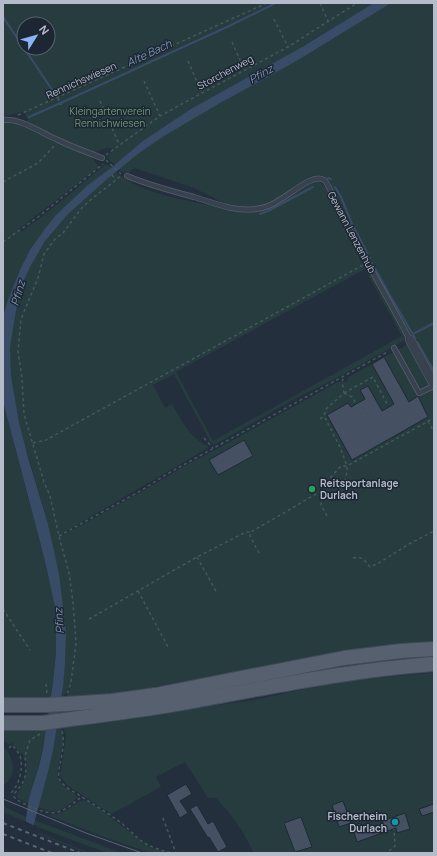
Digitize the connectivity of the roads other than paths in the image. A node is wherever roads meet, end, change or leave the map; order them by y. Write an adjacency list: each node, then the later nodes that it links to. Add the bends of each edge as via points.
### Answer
1 (3, 120): 2 (lane, via 21,122)
2 (102, 158)
3 (125, 176): 4 (lane, Gewann Lenzenhub, via 242,210 267,206 310,181 323,179)
4 (410, 340): 6 (street, Gewann Lenzenhub)
5 (394, 348): 6 (lane, via 420,393)
6 (434, 385)
7 (434, 649): 10 (main road, bridge, via 350,657 155,695 112,701 66,699)
8 (434, 664): 11 (main road, bridge, via 363,671 63,723)
9 (3, 705): 10 (main road)
10 (26, 706): 11 (main road, via 31,711 29,718)
11 (9, 723)

